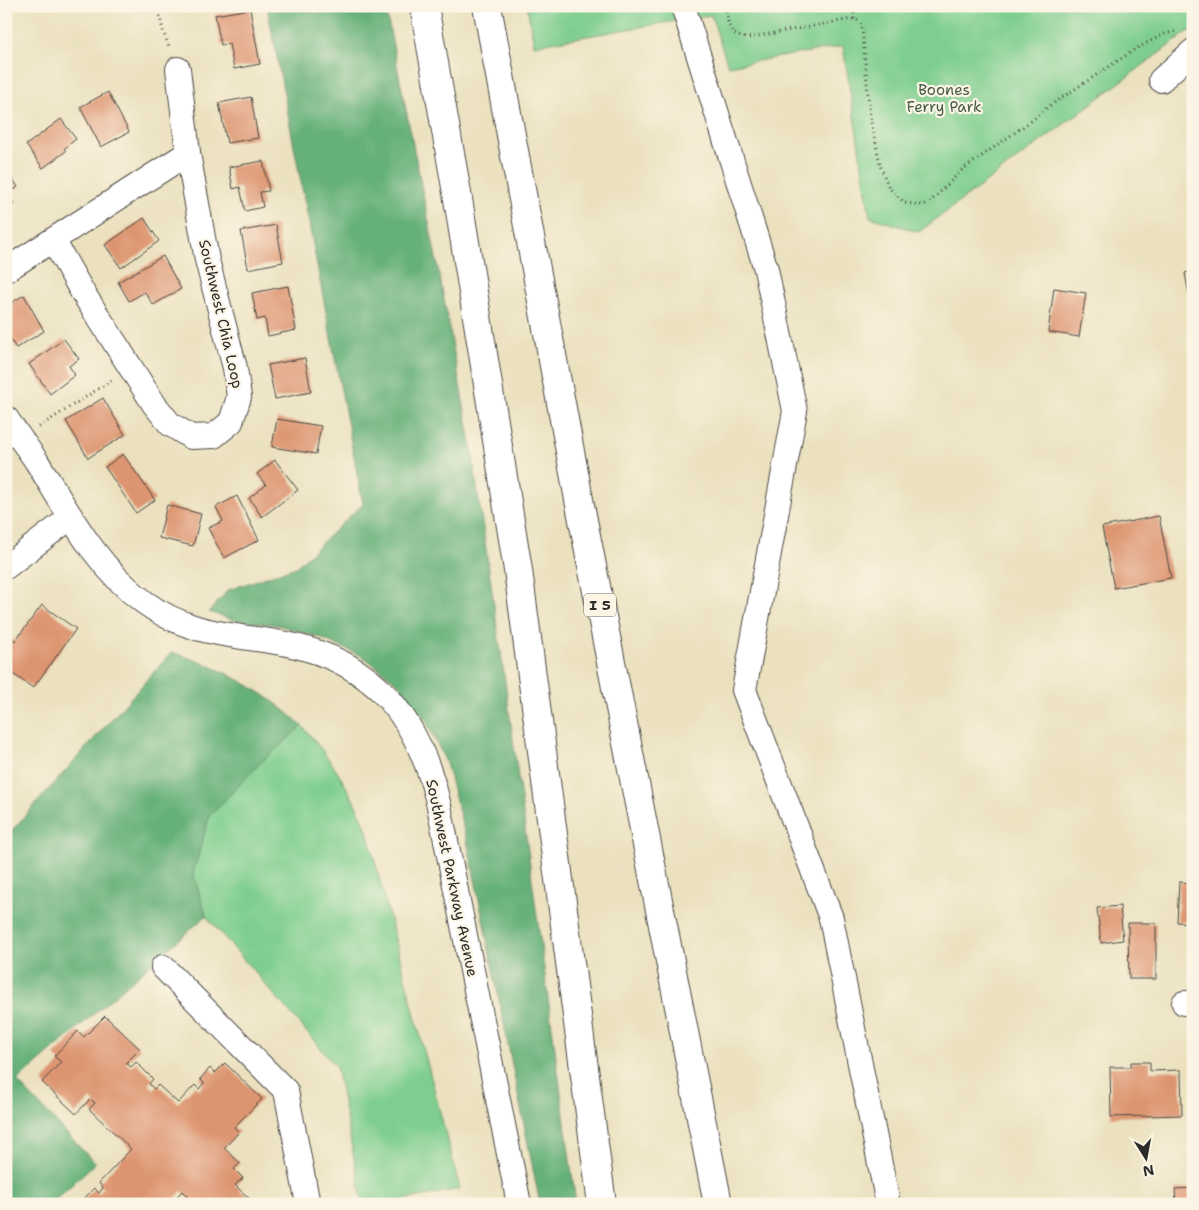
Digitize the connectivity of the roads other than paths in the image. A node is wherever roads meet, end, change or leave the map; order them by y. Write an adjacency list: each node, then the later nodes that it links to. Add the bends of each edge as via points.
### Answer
1 (424, 6): 16 (highway, via 518,570)
2 (487, 6): 17 (highway, I 5, via 577,486)
3 (683, 6): 18 (street, via 766,269 795,411 744,690 830,918)
4 (1187, 42): 6 (street)
5 (178, 68): 7 (street, Southwest Chia Loop)
6 (1162, 80)
7 (188, 153): 8 (street); 8 (street, Southwest Chia Loop, via 239,397 231,422 214,436 192,438 170,424 83,293)
8 (53, 240): 9 (street)
9 (6, 270)
10 (6, 418): 11 (street, Southwest Parkway Avenue)
11 (71, 517): 12 (street); 15 (street, Southwest Parkway Avenue, via 97,555 144,602 192,627 222,635 287,644 335,658 385,694 405,720 433,780)
12 (6, 567)
13 (163, 967): 14 (street, via 286,1091)
14 (308, 1204)
15 (519, 1204)
16 (602, 1204)
17 (718, 1204)
18 (888, 1204)

